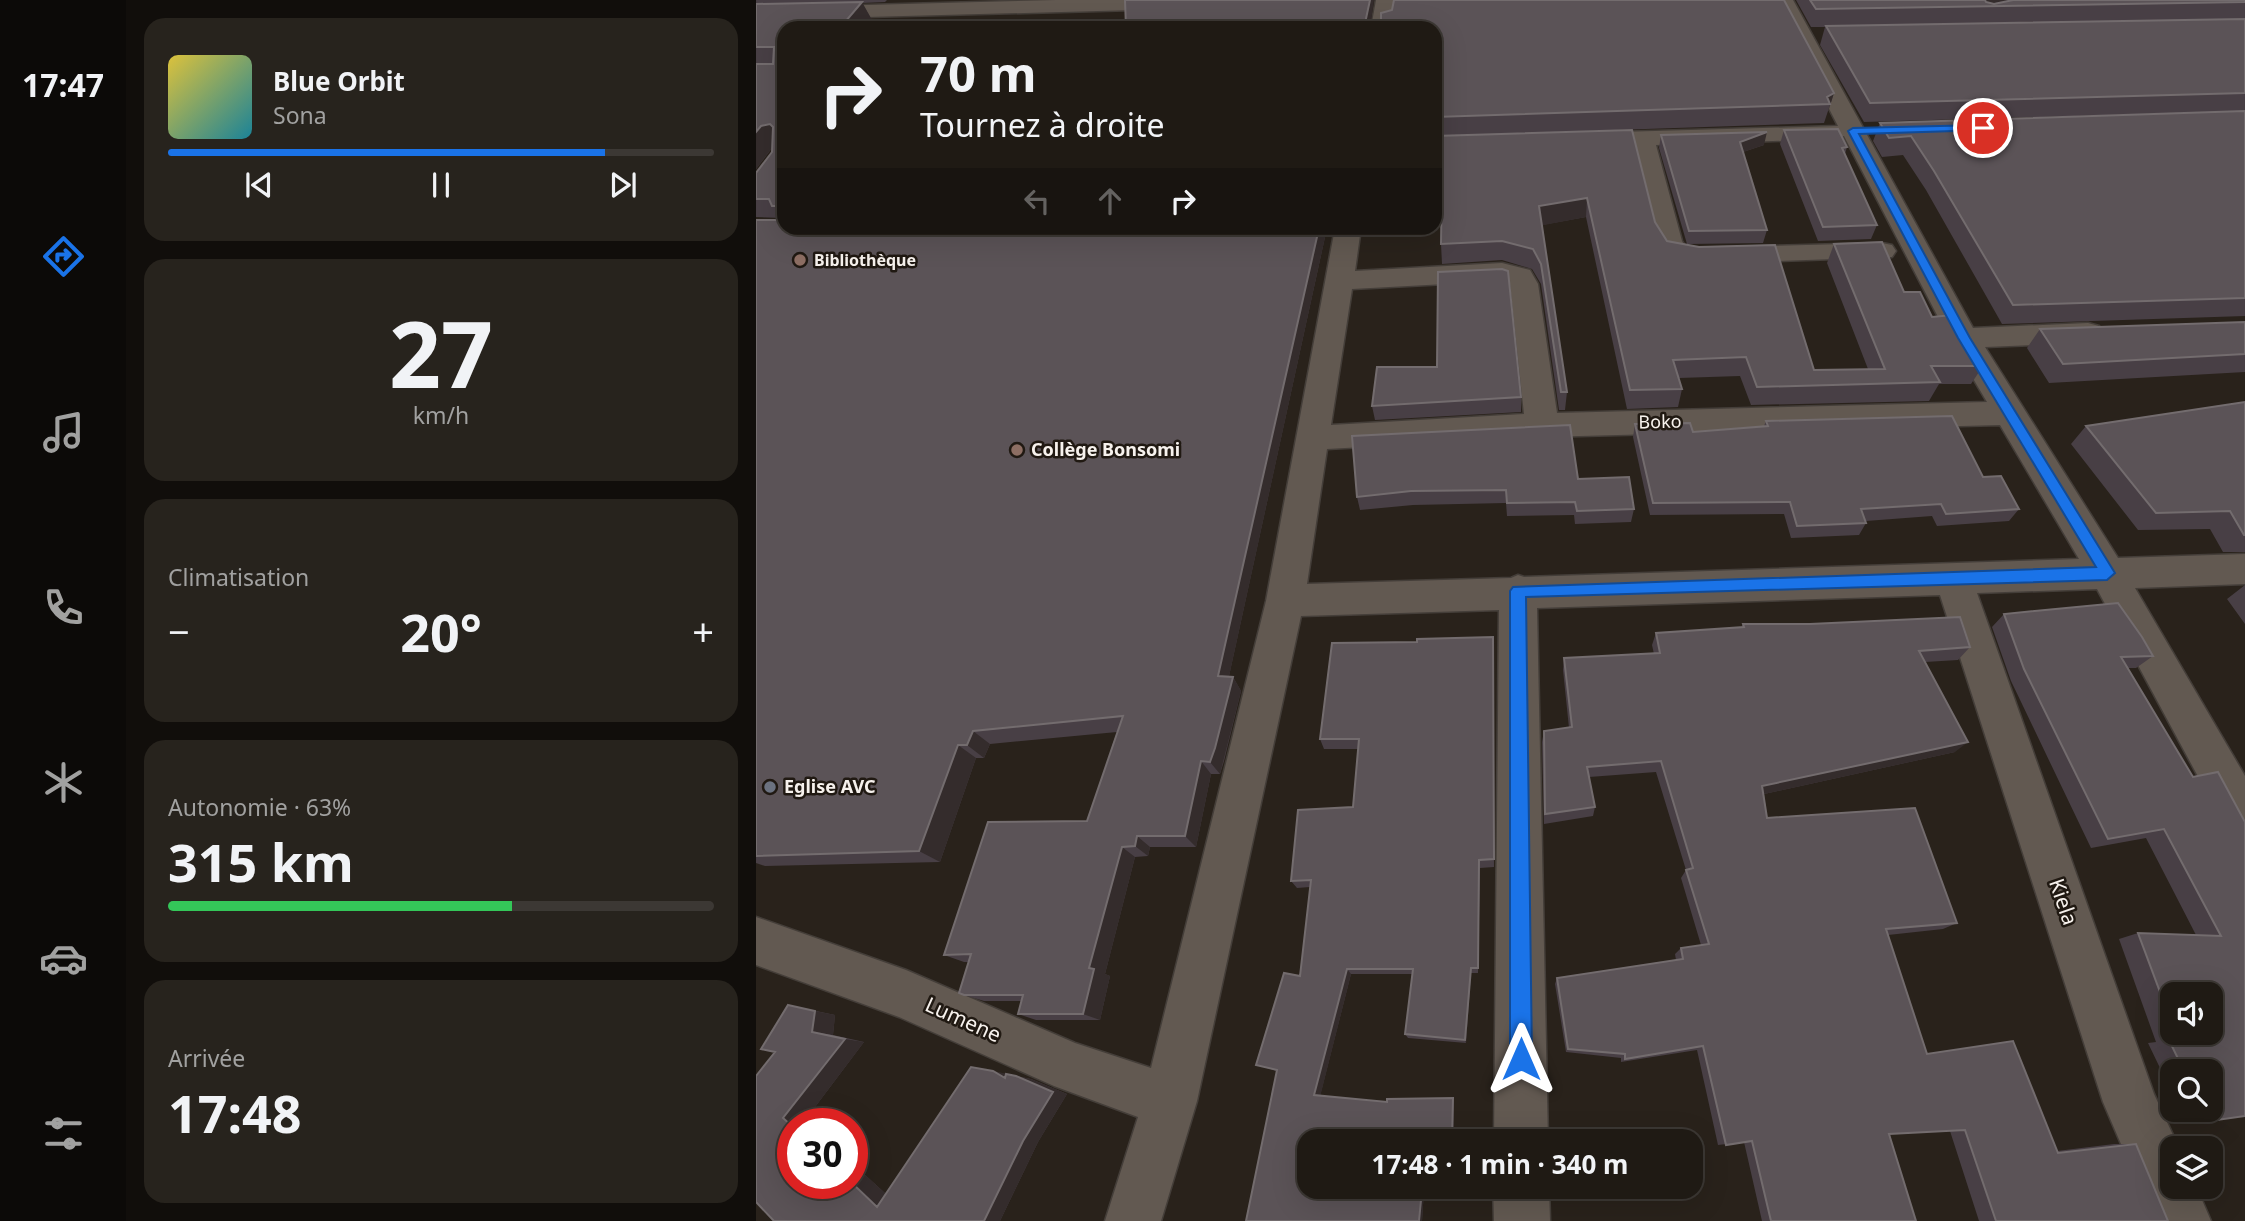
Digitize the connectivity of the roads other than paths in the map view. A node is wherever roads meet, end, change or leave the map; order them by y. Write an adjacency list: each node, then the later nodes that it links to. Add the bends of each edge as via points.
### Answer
1 (1286, 0): 4 (street)
2 (1386, 0): 9 (street)
3 (1783, 0): 10 (street, via 1818,36)
4 (1090, 3): 5 (street); 8 (street)
5 (910, 4): 6 (street); 7 (street)
6 (756, 14)
7 (894, 21)
8 (1079, 21)
9 (1382, 21)
10 (1866, 131): 11 (street); 14 (street)
11 (1642, 139): 12 (street); 14 (street, via 1668,241 1676,253)
12 (1558, 141)
13 (1347, 235): 15 (street)
14 (1915, 249): 17 (street)
15 (1340, 281): 19 (street, via 1502,272 1520,276); 20 (street)
16 (2111, 333): 17 (street)
17 (1964, 338): 18 (street)
18 (2008, 413): 19 (street, Boko); 22 (street)
19 (1542, 425): 20 (street, Boko)
20 (1312, 438): 25 (street)
21 (2245, 569): 22 (street)
22 (2107, 573): 23 (street); 26 (street)
23 (1953, 578): 24 (street); 33 (street, Kiela, via 2130,1102)
24 (1518, 591): 25 (street); 29 (street)
25 (1285, 601): 28 (street)
26 (2245, 819)
27 (756, 941): 28 (street, Lumene, via 905,995 1072,1068)
28 (1170, 1101): 31 (street)
29 (1521, 1129)
30 (1521, 1199): 32 (street)
31 (1133, 1221)
32 (1522, 1221)
33 (2183, 1221)

